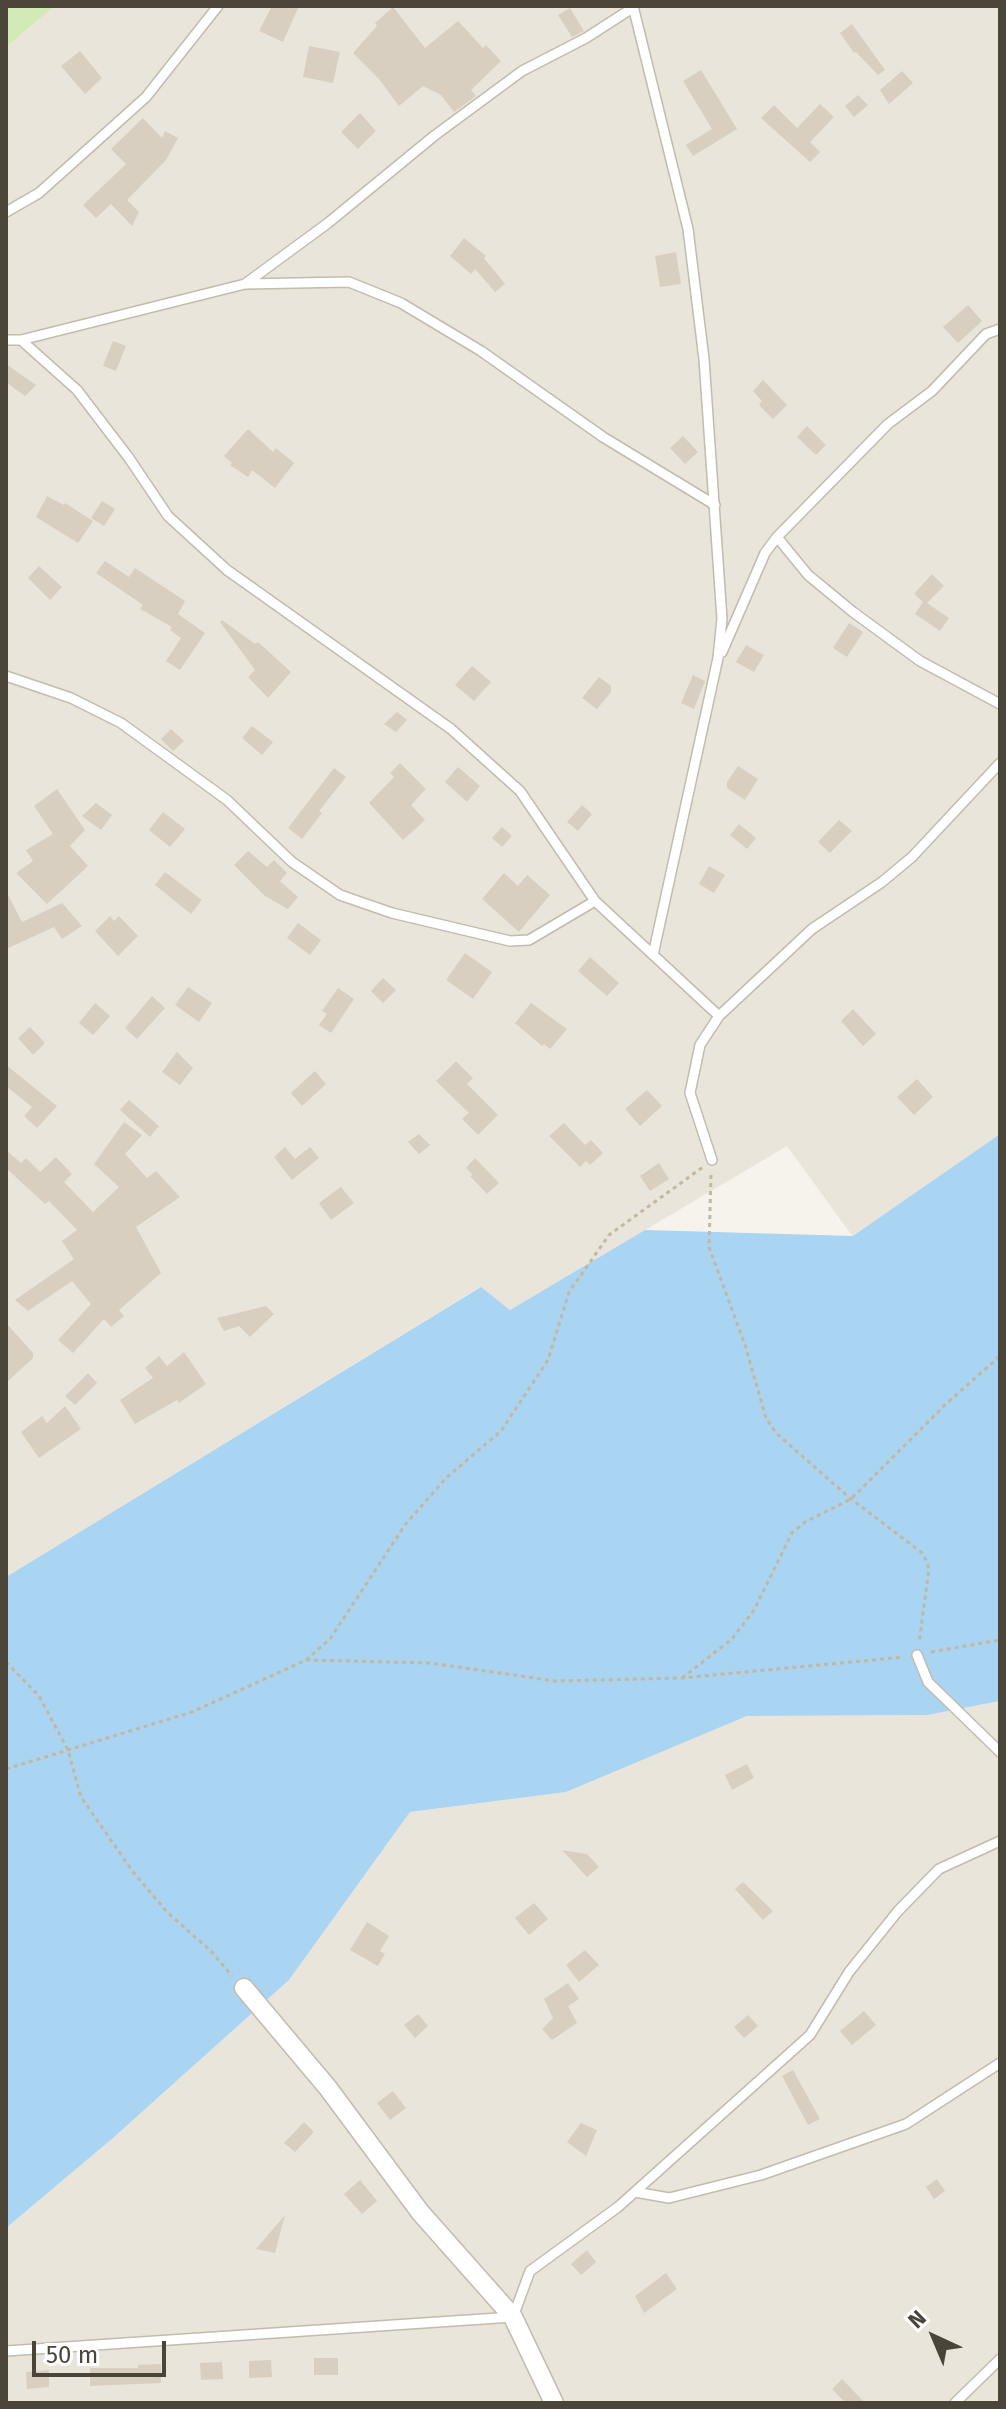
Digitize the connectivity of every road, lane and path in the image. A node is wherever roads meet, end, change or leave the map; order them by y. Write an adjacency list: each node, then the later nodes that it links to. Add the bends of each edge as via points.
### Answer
1 (218, 6): 3 (lane, via 146,97 39,193)
2 (633, 6): 4 (lane, via 522,71); 8 (lane, via 688,229)
3 (6, 212)
4 (245, 284): 7 (lane); 8 (lane, via 349,282 401,303)
5 (1000, 329): 9 (lane, via 986,334 932,391 888,424)
6 (6, 340): 7 (lane)
7 (21, 340): 14 (lane, via 77,390 168,516 217,561 451,729 520,791)
8 (715, 505): 10 (lane, via 722,619)
9 (777, 537): 10 (lane); 12 (lane, via 808,575 853,612 920,661)
10 (718, 658): 15 (lane)
11 (6, 676): 14 (lane, via 71,698 121,723 227,800 292,862 340,895 510,941 529,940)
12 (1000, 704)
13 (1000, 763): 16 (lane, via 912,857 812,929)
14 (595, 901): 15 (lane)
15 (653, 955): 16 (lane)
16 (719, 1016): 17 (lane, via 700,1045 690,1093)
17 (712, 1160): 19 (path, via 709,1247 766,1418); 22 (path, via 609,1235 569,1292 548,1360 501,1431 446,1478 405,1525 330,1639)
18 (1000, 1356): 19 (path)
19 (851, 1499): 21 (path, via 926,1560); 24 (path, via 792,1533 754,1610 732,1639)
20 (1000, 1640): 21 (path)
21 (917, 1655): 24 (path); 26 (lane, via 928,1682)
22 (306, 1660): 24 (path, via 430,1663 555,1681); 25 (path, via 192,1712)
23 (6, 1662): 25 (path, via 39,1696)
24 (682, 1678)
25 (68, 1750): 27 (path); 29 (path, via 81,1797 133,1872)
26 (1000, 1752)
27 (6, 1769)
28 (1000, 1841): 31 (lane, via 939,1869 849,1972 810,2035)
29 (244, 1988): 32 (street, via 328,2088 420,2212)
30 (1000, 2063): 31 (lane, via 906,2124 761,2175 669,2198)
31 (635, 2192): 32 (lane, via 530,2271)
32 (513, 2317): 33 (lane); 35 (street)
33 (6, 2351)
34 (1000, 2359): 36 (lane)
35 (554, 2403)
36 (955, 2403)

